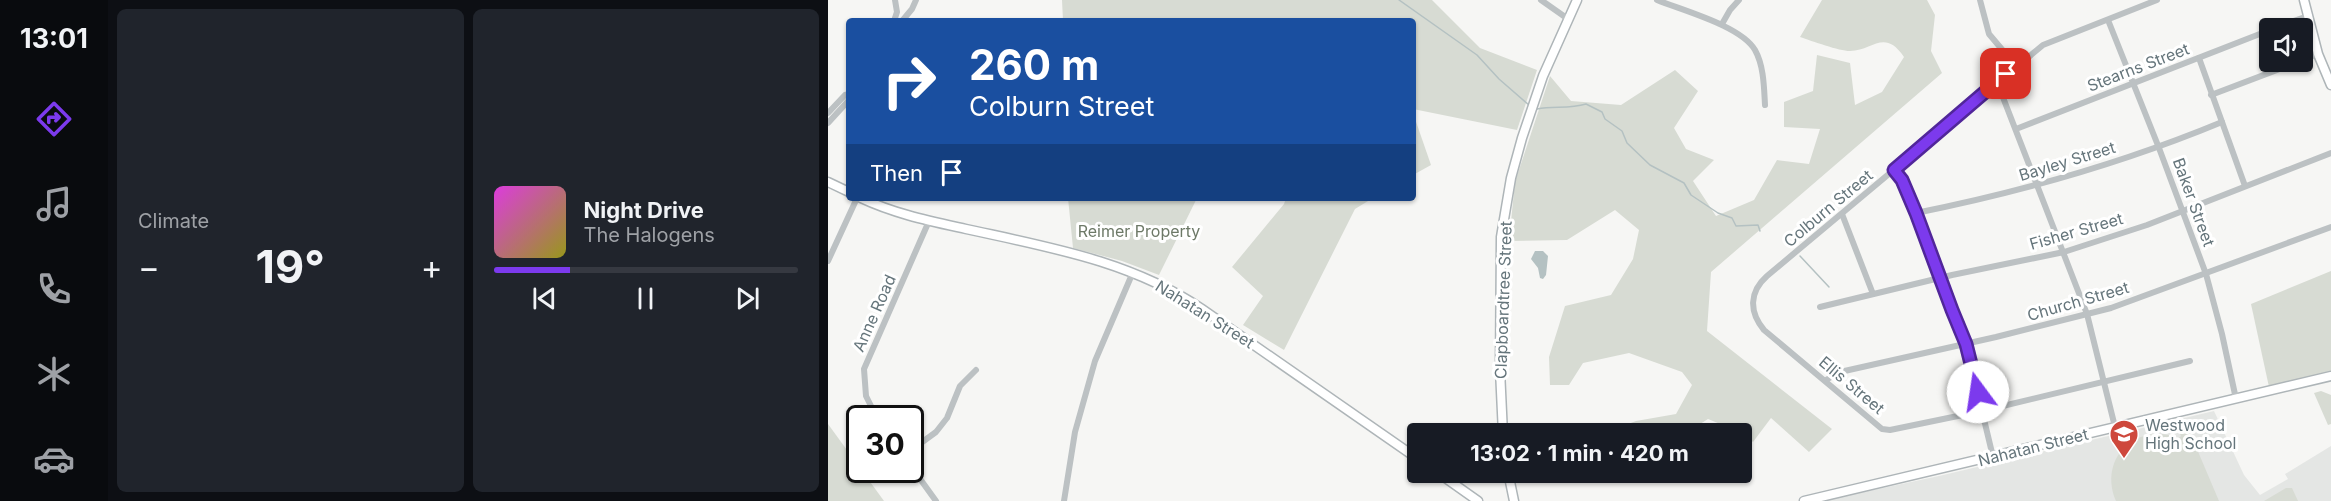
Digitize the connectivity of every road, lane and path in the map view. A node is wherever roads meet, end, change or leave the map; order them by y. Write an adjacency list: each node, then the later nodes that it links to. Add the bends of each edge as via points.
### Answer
1 (896, 0): 11 (street)
2 (916, 0): 12 (street)
3 (1541, 0): 14 (street)
4 (1577, 0): 14 (main road, Clapboardtree Street)
5 (1657, 0): 16 (street)
6 (1739, 0): 16 (street)
7 (1980, 0): 21 (street, via 1989,34)
8 (2157, 0): 15 (street, Colburn Street)
9 (2304, 0): 10 (main road)
10 (2308, 16): 13 (street); 18 (main road)
11 (894, 18)
12 (905, 18)
13 (2302, 18)
14 (1568, 19): 66 (main road, Clapboardtree Street, via 1522,138 1501,237)
15 (2108, 20): 21 (street, Colburn Street, via 2043,45); 24 (street, Baker Street)
16 (1722, 24): 29 (street, via 1744,37 1755,50)
17 (2259, 34): 20 (street, Stearns Street)
18 (2318, 54): 19 (street); 25 (main road)
19 (2313, 56)
20 (2199, 58): 24 (street, Stearns Street); 27 (street)
21 (2016, 66): 23 (street, Colburn Street)
22 (2271, 72): 27 (street)
23 (1997, 82): 33 (street); 36 (street, Colburn Street)
24 (2133, 83): 33 (street, Stearns Street); 34 (street, Baker Street)
25 (2331, 85)
26 (846, 95): 30 (street)
27 (2211, 95): 31 (street)
28 (846, 103): 32 (street)
29 (1765, 105)
30 (828, 113)
31 (2222, 122): 34 (street, Bayley Street); 39 (street)
32 (828, 123)
33 (2016, 129): 38 (street)
34 (2159, 148): 38 (street, Bayley Street); 43 (street, Baker Street)
35 (2331, 153): 39 (street, Fisher Street)
36 (1894, 170): 44 (street); 45 (street, Colburn Street)
37 (828, 182): 40 (main road)
38 (2038, 185): 44 (street, Bayley Street); 48 (street)
39 (2245, 186): 43 (street, Fisher Street)
40 (846, 191)
41 (858, 201): 49 (street)
42 (867, 201): 46 (main road, Nahatan Street)
43 (2182, 210): 48 (street, Fisher Street); 51 (street, Baker Street)
44 (1916, 213): 52 (street)
45 (1842, 214): 53 (street); 56 (street, Colburn Street, via 1759,283 1752,300)
46 (929, 221): 50 (main road, Nahatan Street, via 1035,244); 64 (street, Anne Road, via 864,369)
47 (2331, 226): 51 (street, Church Street)
48 (2064, 252): 52 (street, Fisher Street); 55 (street)
49 (828, 261)
50 (1133, 272): 69 (main road, Nahatan Street, via 1192,302); 76 (street, via 1095,361 1076,432)
51 (2206, 274): 55 (street, Church Street); 63 (street, Baker Street)
52 (1940, 278): 53 (street, Fisher Street); 57 (street)
53 (1873, 294): 54 (street, Fisher Street)
54 (1820, 307)
55 (2087, 314): 57 (street, Church Street); 62 (street)
56 (1757, 321): 61 (street, Ellis Street)
57 (1966, 344): 61 (street, Church Street, via 1840,372); 65 (street)
58 (2190, 361): 62 (street, Ellis Street)
59 (976, 370): 68 (street, via 960,386 947,418)
60 (2331, 376): 63 (main road, Nahatan Street)
61 (1826, 380): 65 (street, Ellis Street, via 1882,429)
62 (2104, 381): 65 (street, Ellis Street); 67 (street)
63 (2236, 399): 67 (main road, Nahatan Street)
64 (870, 405)
65 (1982, 411): 70 (street)
66 (1502, 423)
67 (2115, 427): 70 (main road, Nahatan Street)
68 (924, 441)
69 (1407, 451)
70 (1993, 457): 78 (main road, Nahatan Street)
71 (923, 483): 75 (street)
72 (1453, 483): 77 (main road)
73 (1510, 483): 74 (main road)
74 (1512, 499)
75 (936, 501)
76 (1064, 501)
77 (1478, 501)
78 (1804, 501)

